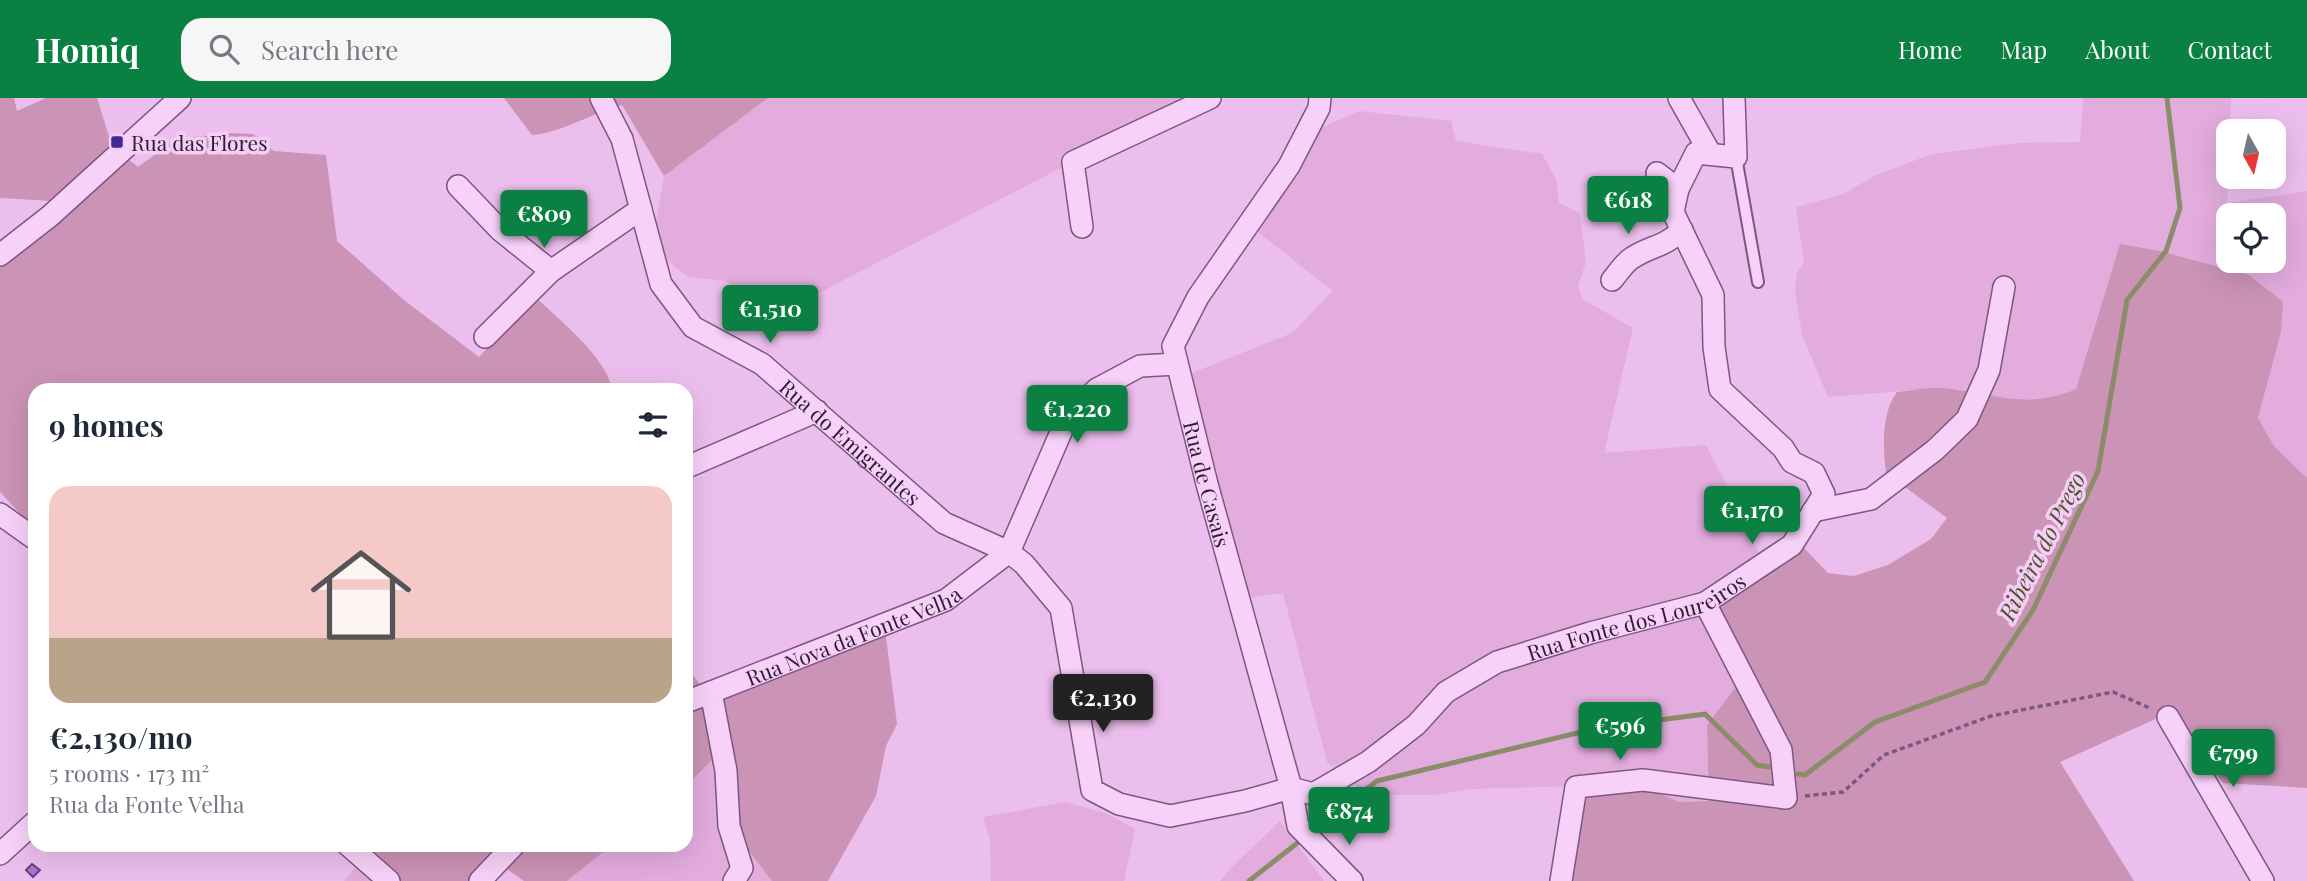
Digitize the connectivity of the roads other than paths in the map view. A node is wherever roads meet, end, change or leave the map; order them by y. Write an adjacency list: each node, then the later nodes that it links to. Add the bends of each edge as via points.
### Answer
1 (180, 98): 15 (street)
2 (601, 98): 12 (street, Rua do Emigrantes, via 622,139)
3 (1210, 98): 13 (street, via 1073,162)
4 (1320, 98): 21 (street, Rua de Casais, via 1289,166 1198,297 1173,346)
5 (1679, 98): 7 (street)
6 (1734, 98): 8 (street)
7 (1710, 153): 8 (street); 11 (street, Rua Fonte dos Loureiros, via 1696,153)
8 (1736, 157): 18 (lane)
9 (1657, 173): 11 (street)
10 (458, 186): 16 (street, via 500,230)
11 (1678, 189): 14 (street, Rua Fonte dos Loureiros, via 1673,212)
12 (641, 209): 16 (street); 22 (street, Rua do Emigrantes, via 662,284 693,327 762,364)
13 (1082, 227)
14 (1682, 229): 17 (street, via 1667,244 1629,260); 24 (street, Rua Fonte dos Loureiros, via 1713,295 1720,389 1783,448 1791,462 1814,473 1824,494)
15 (0, 256)
16 (551, 271): 20 (street)
17 (1612, 280)
18 (1758, 282)
19 (2004, 287): 24 (street, via 1989,370 1967,419 1871,499)
20 (485, 337)
21 (1177, 364): 27 (street, via 1140,366 1097,389 1068,416); 32 (street, Rua de Casais)
22 (817, 411): 23 (street); 27 (street, Rua do Emigrantes, via 944,523)
23 (693, 464)
24 (1813, 512): 28 (street, Rua Fonte dos Loureiros, via 1792,545)
25 (0, 514): 26 (street)
26 (28, 534)
27 (1010, 552): 29 (street, Rua Nova da Fonte Velha, via 946,600); 32 (street, Rua Fonte dos Loureiros, via 1061,608 1091,790 1119,804 1170,816)
28 (1705, 603): 32 (street, Rua Fonte dos Loureiros, via 1497,662 1446,692 1416,725 1368,762 1313,794); 41 (street, via 1781,750 1786,798 1643,780 1577,787)
29 (711, 692): 30 (street, Rua Nova da Fonte Velha); 39 (street, via 726,771 729,826 742,868)
30 (693, 699)
31 (2168, 717): 42 (street)
32 (1291, 789): 40 (street, Rua de Casais, via 1298,826)
33 (28, 828): 36 (street)
34 (356, 852): 37 (street)
35 (507, 852): 38 (street)
36 (0, 854)
37 (389, 881)
38 (480, 881)
39 (734, 881)
40 (1352, 881)
41 (1562, 881)
42 (2263, 881)

